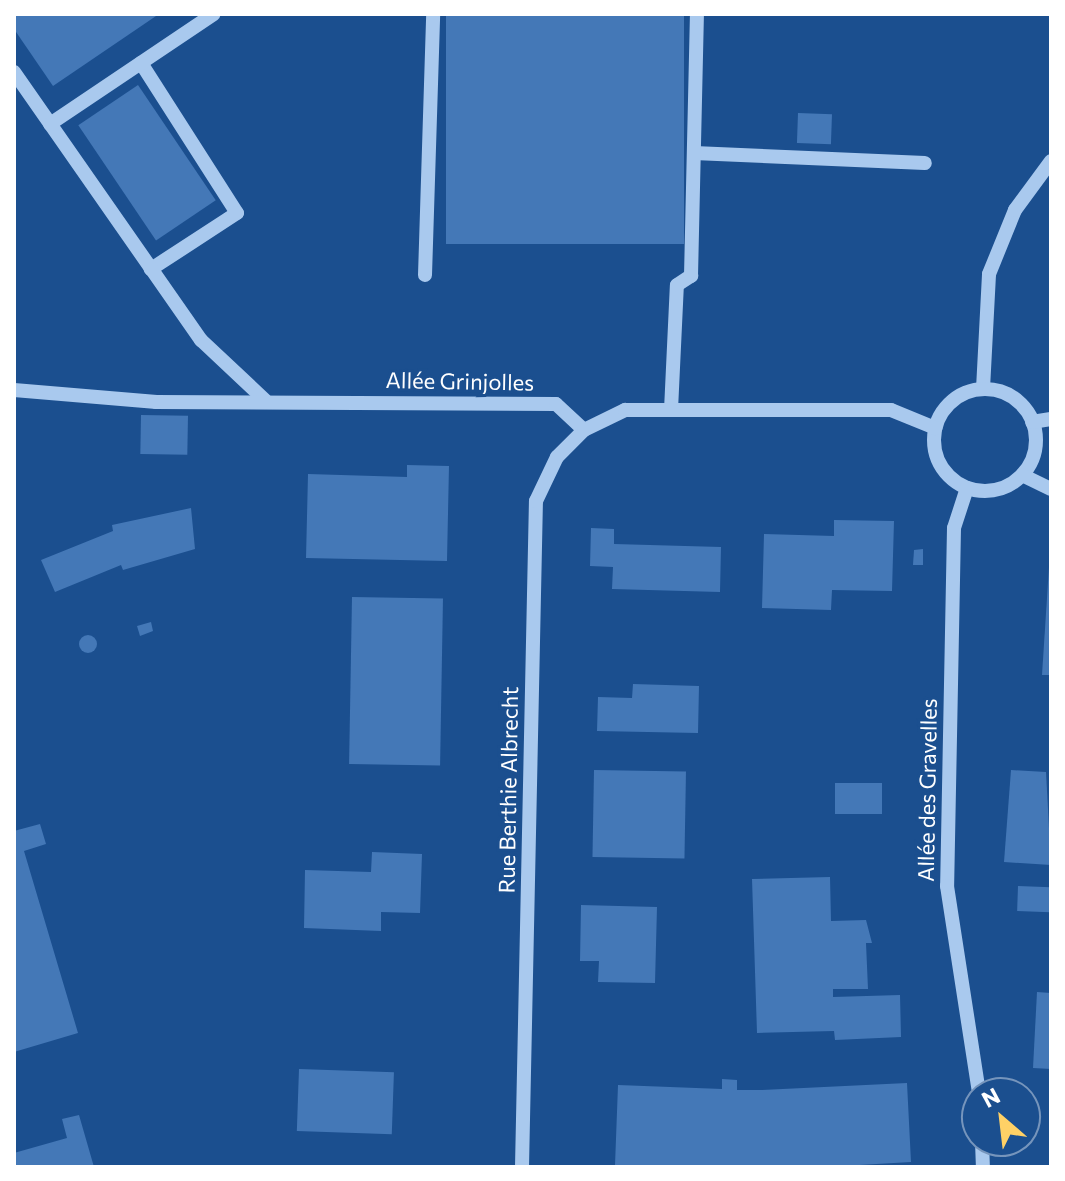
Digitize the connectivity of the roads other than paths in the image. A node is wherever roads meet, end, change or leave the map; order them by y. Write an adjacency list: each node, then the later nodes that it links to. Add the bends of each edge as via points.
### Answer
1 (214, 14): 4 (street)
2 (433, 14): 11 (street)
3 (697, 14): 7 (street)
4 (141, 63): 6 (street); 10 (street, via 237,213)
5 (14, 72): 6 (street)
6 (50, 124): 10 (street)
7 (694, 153): 9 (street); 15 (street, via 691,276 677,285)
8 (1051, 161): 12 (street, via 1015,210 989,274)
9 (925, 163)
10 (151, 269): 14 (street, via 201,340)
11 (425, 275)
12 (983, 389): 17 (street, via 1013,397); 18 (street, via 952,401)
13 (14, 390): 14 (street, Allée Grinjolles, via 156,402)
14 (265, 400): 19 (street, Allée Grinjolles, via 556,404)
15 (671, 410): 18 (street, via 891,410); 19 (street, via 625,410)
16 (1051, 419): 17 (street)
17 (1032, 422): 20 (street, via 1035,450)
18 (935, 428): 21 (street, via 934,443 944,471)
19 (584, 430): 24 (street, Rue Berthie Albrecht, via 557,457 536,501)
20 (1022, 475): 21 (street, via 996,489); 22 (street)
21 (967, 488): 23 (street, Allée des Gravelles, via 954,528 947,886)
22 (1051, 489)
23 (977, 1077)
24 (522, 1167)

